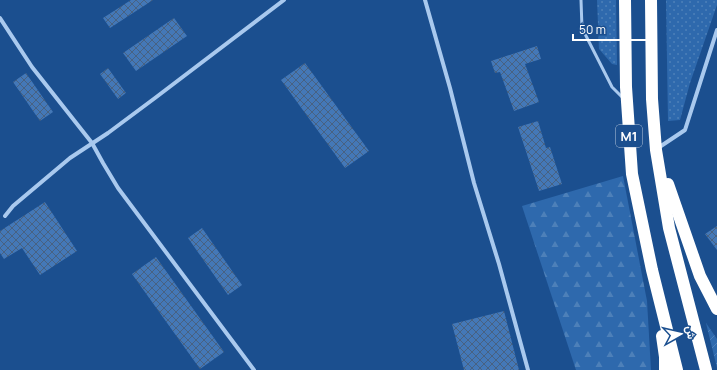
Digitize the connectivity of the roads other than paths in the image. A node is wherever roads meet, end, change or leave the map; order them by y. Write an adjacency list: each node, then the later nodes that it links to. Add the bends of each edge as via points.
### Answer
1 (284, 0): 9 (street)
2 (425, 0): 15 (street)
3 (581, 0): 8 (lane, via 582,28 612,87)
4 (625, 0): 8 (highway, M1)
5 (650, 0): 10 (highway, M1)
6 (0, 18): 9 (street, via 32,67)
7 (717, 30): 10 (street, via 685,130)
8 (627, 101): 12 (highway, M1, via 632,174)
9 (92, 143): 11 (street, via 51,173); 14 (street, via 118,188)
10 (656, 150): 13 (highway, via 700,276); 18 (highway, M1, via 669,228)
11 (5, 216)
12 (652, 270): 16 (highway); 17 (highway, M1)
13 (717, 309)
14 (254, 370)
15 (528, 370)
16 (665, 370)
17 (677, 370)
18 (706, 370)

